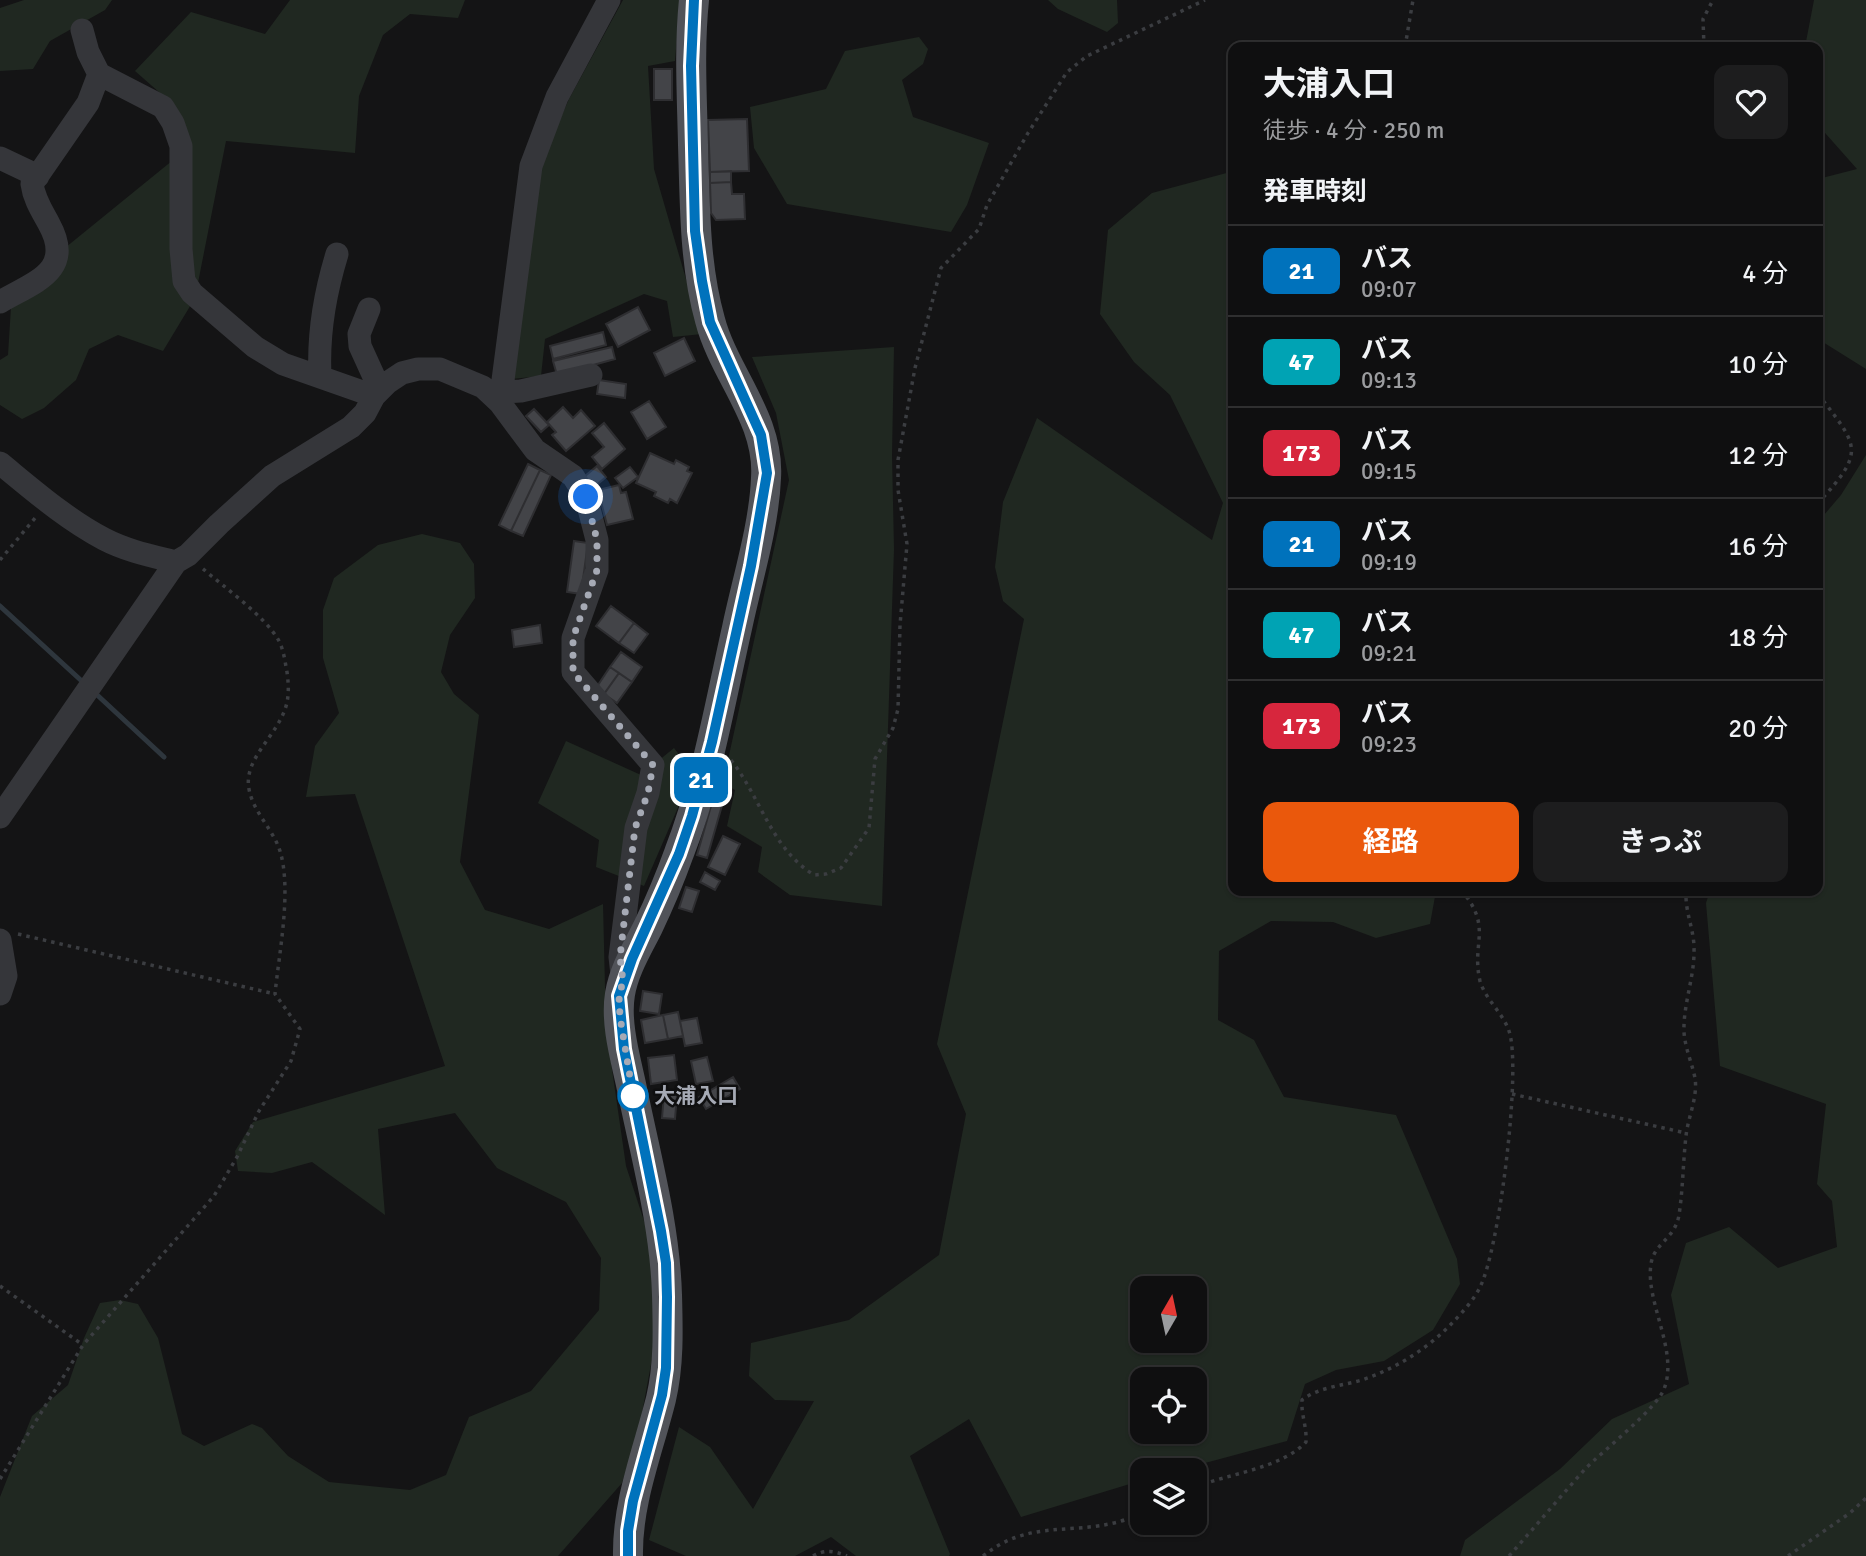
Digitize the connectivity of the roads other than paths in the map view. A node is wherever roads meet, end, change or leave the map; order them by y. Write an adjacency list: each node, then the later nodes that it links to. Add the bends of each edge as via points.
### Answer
1 (609, 0): 13 (street, via 557,97 531,166)
2 (694, 0): 18 (main road, via 695,231 702,281 710,322 761,435 767,473 751,566 692,816)
3 (82, 30): 4 (street)
4 (99, 74): 6 (street, via 88,103); 10 (street, via 163,107 173,123 181,146 184,281 192,293 283,364)
5 (0, 158): 6 (street)
6 (38, 176): 8 (street, via 32,184 33,194 57,237 57,258 51,271)
7 (337, 254): 10 (street, via 327,290)
8 (0, 302)
9 (369, 309): 12 (street, via 359,334 360,346)
10 (320, 375): 12 (street)
11 (591, 375): 13 (street)
12 (377, 393): 13 (street, via 402,373 440,369); 15 (street, via 351,427 272,476)
13 (501, 397): 18 (street, via 535,450 573,476 586,497 597,540 597,570 573,638 573,672 653,765 635,828 620,957)
14 (0, 463): 15 (street, via 104,538 130,550)
15 (182, 559): 16 (street)
16 (0, 817)
17 (7, 937): 19 (street, via 6,976)
18 (623, 981): 20 (main road, via 619,996 624,1049 661,1231 667,1309 662,1395 633,1501)
19 (0, 994)
20 (628, 1556)

